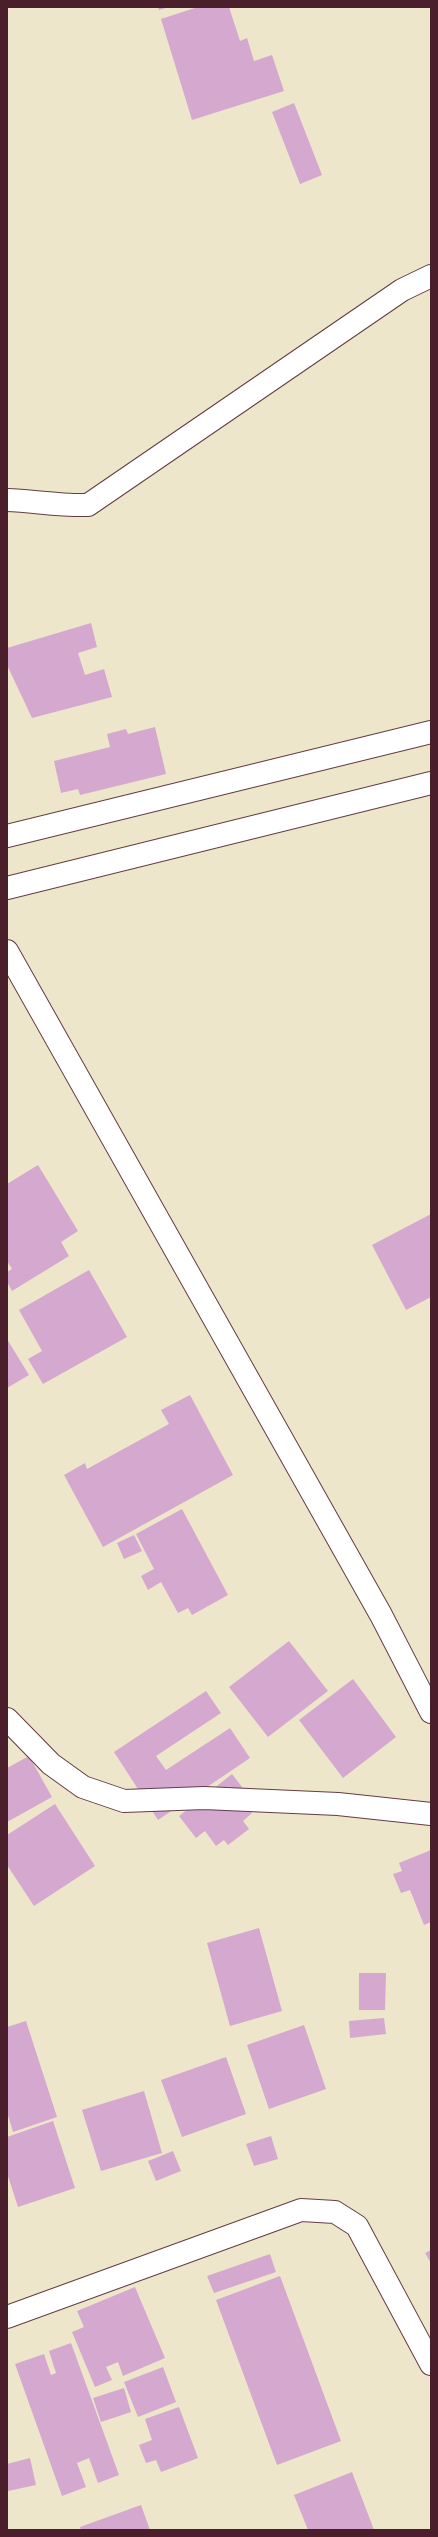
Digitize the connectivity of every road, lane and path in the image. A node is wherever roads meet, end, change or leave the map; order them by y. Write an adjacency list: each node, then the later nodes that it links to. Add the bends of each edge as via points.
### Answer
1 (431, 276): 2 (street, via 396,295 88,505 67,506 39,501)
2 (7, 500)
3 (431, 732): 5 (street)
4 (431, 782): 6 (street)
5 (7, 836)
6 (7, 888)
7 (7, 951): 8 (street, via 381,1615)
8 (431, 1712)
9 (7, 1718): 10 (street, via 51,1764 83,1787 124,1801 204,1798 338,1804)
10 (431, 1814)
11 (7, 2317): 12 (street, via 301,2210 335,2212 357,2226)
12 (431, 2364)

